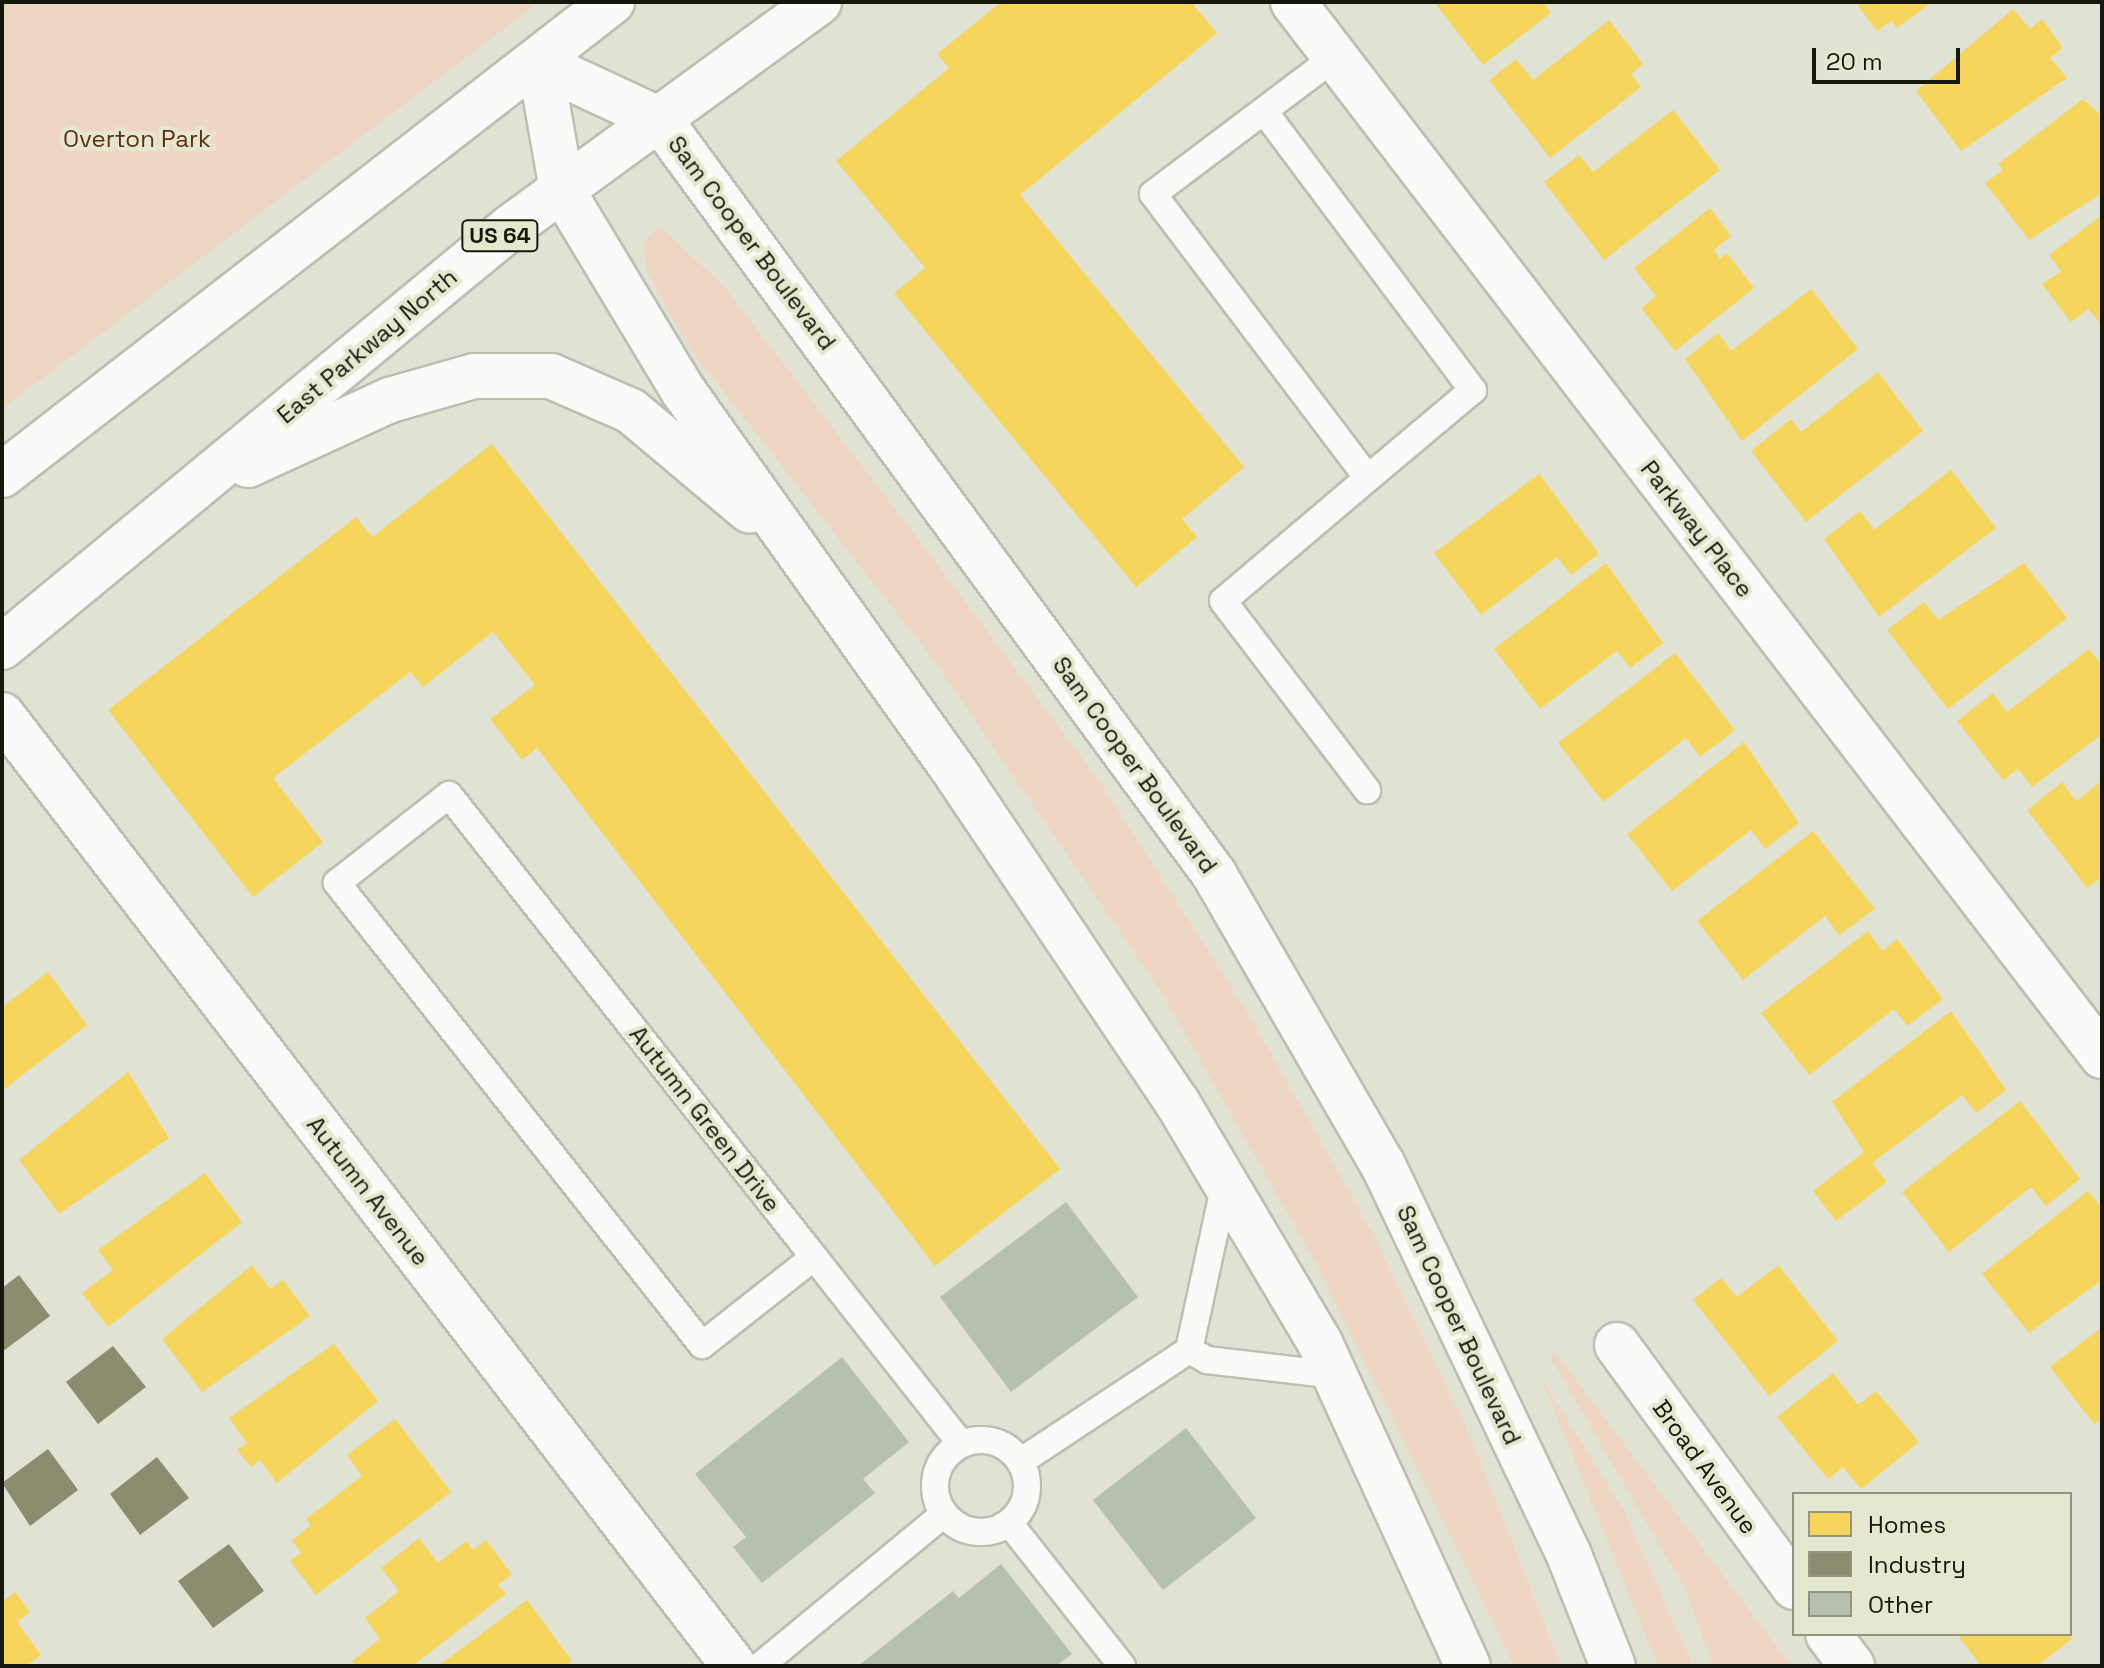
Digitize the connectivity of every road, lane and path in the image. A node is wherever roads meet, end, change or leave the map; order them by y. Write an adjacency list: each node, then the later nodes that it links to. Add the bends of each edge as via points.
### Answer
1 (612, 2): 5 (main road)
2 (819, 2): 7 (main road, East Parkway North / US 64)
3 (1293, 2): 4 (main road, Parkway Place)
4 (1335, 57): 6 (lane); 16 (main road, Parkway Place)
5 (540, 64): 7 (main road, Sam Cooper Boulevard); 8 (main road); 9 (main road)
6 (1264, 111): 10 (lane, via 1473,390); 10 (lane, via 1153,194)
7 (660, 120): 8 (main road, East Parkway North / US 64); 32 (main road, Sam Cooper Boulevard, via 1214,874 1383,1165 1569,1555)
8 (562, 190): 11 (main road, East Parkway North / US 64); 12 (main road, via 684,392)
9 (2, 475)
10 (1368, 478): 15 (lane, via 1223,601)
11 (195, 489): 12 (main road, via 390,400 474,376 551,376 631,411); 13 (main road, East Parkway North / US 64)
12 (799, 552): 17 (main road, via 994,830)
13 (2, 647)
14 (2, 715): 28 (main road, Autumn Avenue)
15 (1367, 790)
16 (2102, 1056)
17 (1225, 1184): 20 (lane); 21 (main road)
18 (814, 1257): 18 (lane, Autumn Green Drive, via 702,1345 337,883 449,795); 22 (lane, Autumn Green Drive)
19 (1617, 1345): 26 (main road, Broad Avenue)
20 (1189, 1350): 21 (lane, via 1207,1360); 23 (lane)
21 (1334, 1375): 31 (main road)
22 (961, 1444): 23 (lane, via 990,1441); 24 (lane, via 935,1478)
23 (1020, 1462): 25 (lane, via 1027,1497)
24 (944, 1514): 25 (lane, via 979,1533); 29 (lane)
25 (1010, 1524): 30 (lane)
26 (1792, 1584)
27 (1830, 1636): 33 (main road)
28 (734, 1666)
29 (760, 1666)
30 (1122, 1666)
31 (1468, 1666)
32 (1613, 1666)
33 (1852, 1666)

